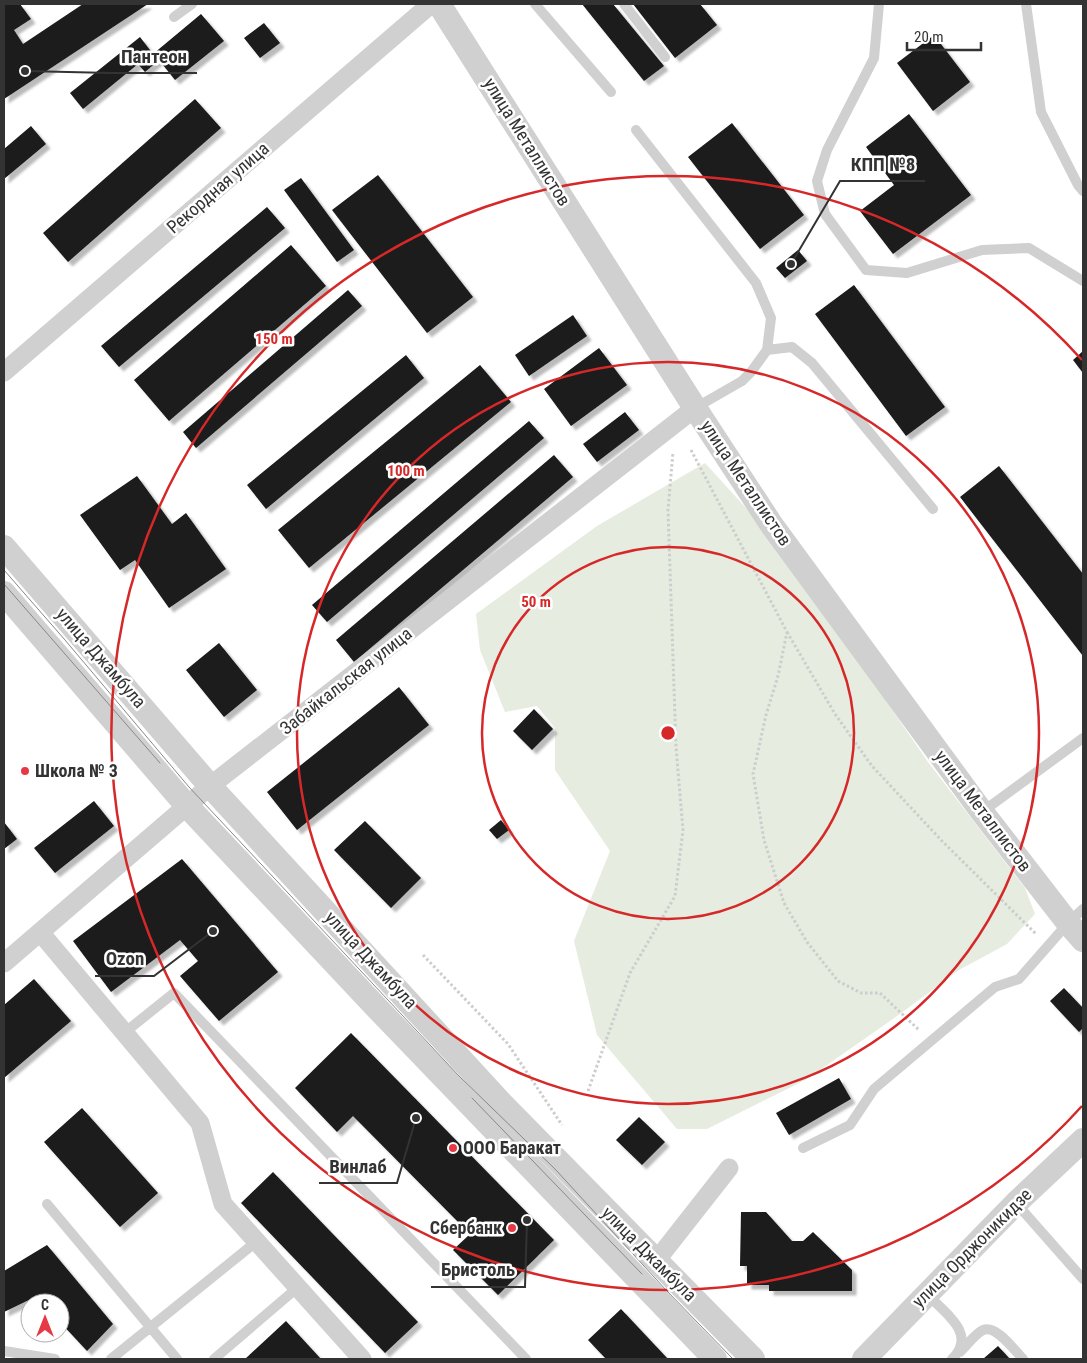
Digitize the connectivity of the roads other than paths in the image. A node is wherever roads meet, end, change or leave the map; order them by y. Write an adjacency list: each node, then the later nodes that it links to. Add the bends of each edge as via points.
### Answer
1 (192, 4): 8 (lane)
2 (431, 4): 15 (street, Рекордная улица)
3 (439, 4): 16 (street, улица Металлистов)
4 (535, 4): 10 (lane)
5 (624, 4): 9 (lane)
6 (879, 4): 13 (lane, via 874,58 827,150 817,181 824,214 866,270 907,273 982,250 1029,248)
7 (1026, 4): 12 (lane, via 1041,112)
8 (174, 17)
9 (665, 57)
10 (611, 92)
11 (636, 130): 14 (lane, via 756,283 771,318)
12 (1083, 191)
13 (1083, 281)
14 (767, 350): 16 (lane, via 742,381); 17 (lane, via 792,347 812,363)
15 (4, 372)
16 (688, 414): 21 (street, Забайкальская улица); 23 (street, улица Металлистов)
17 (933, 508)
18 (4, 547): 21 (street, улица Джамбула)
19 (4, 593): 22 (street, улица Джамбула)
20 (1083, 738): 23 (lane)
21 (210, 786): 22 (street, Забайкальская улица); 34 (street, улица Джамбула, via 503,1105)
22 (188, 806): 25 (street, Забайкальская улица); 47 (street, улица Джамбула, via 376,1007)
23 (982, 812): 24 (street, улица Металлистов)
24 (1078, 924): 29 (lane, via 1048,946 1020,979 995,987 874,1089 850,1125)
25 (40, 932): 26 (street, Забайкальская улица); 27 (street)
26 (4, 962)
27 (124, 1033): 33 (street, via 200,1123 222,1204); 46 (lane, via 174,993)
28 (1083, 1140): 31 (street, улица Орджоникидзе)
29 (803, 1148)
30 (729, 1168): 34 (street)
31 (1016, 1203): 35 (lane); 37 (street, улица Орджоникидзе)
32 (47, 1204): 38 (lane)
33 (256, 1242): 36 (street); 38 (lane)
34 (656, 1261): 48 (street, улица Джамбула)
35 (1083, 1279)
36 (297, 1288): 44 (lane); 45 (street)
37 (927, 1294): 40 (lane, via 962,1334 963,1341); 49 (street, улица Орджоникидзе)
38 (150, 1328): 42 (lane); 43 (lane)
39 (4, 1350): 41 (lane)
40 (956, 1356): 50 (lane, via 987,1329 999,1334)
41 (54, 1359)
42 (111, 1359)
43 (177, 1359)
44 (214, 1359)
45 (362, 1359)
46 (526, 1359)
47 (715, 1359)
48 (753, 1359)
49 (864, 1359)
50 (1023, 1359)

